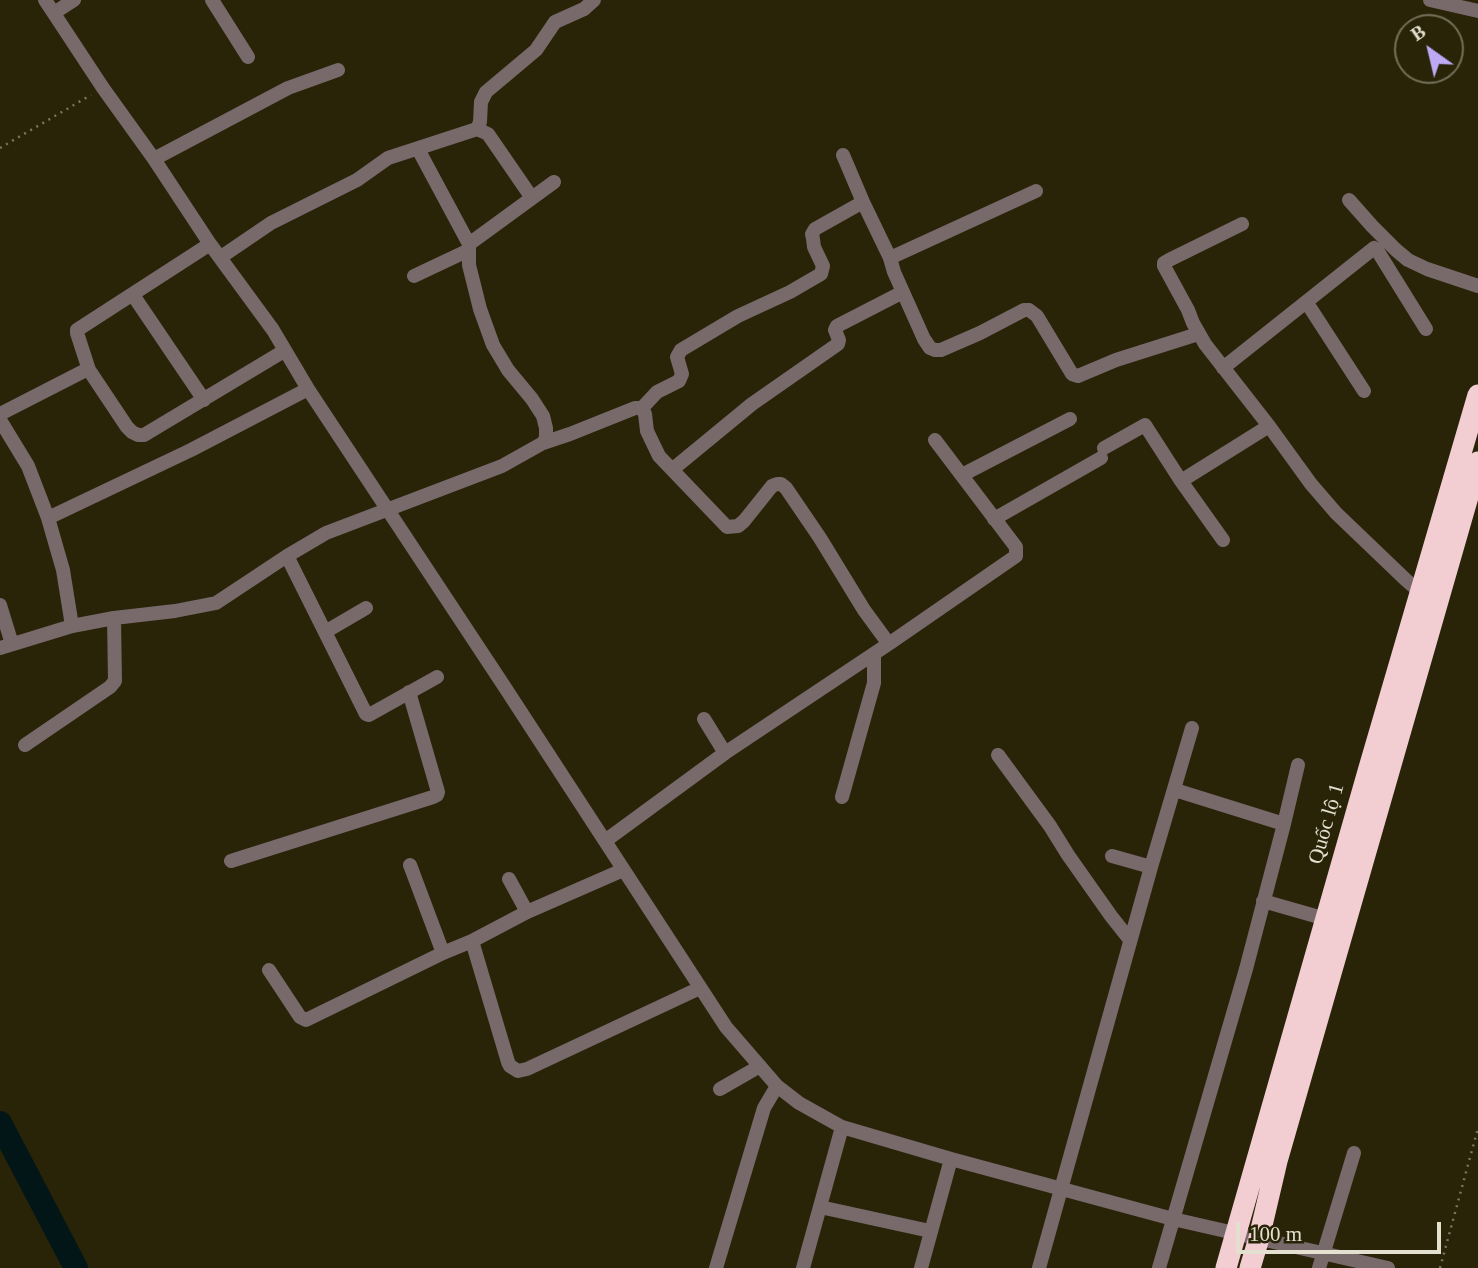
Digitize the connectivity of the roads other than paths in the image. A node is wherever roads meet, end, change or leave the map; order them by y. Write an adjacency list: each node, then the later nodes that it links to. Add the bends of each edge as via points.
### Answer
1 (45, 0): 7 (street)
2 (74, 0): 7 (street)
3 (212, 0): 8 (street)
4 (594, 0): 10 (street, via 555,22 536,50 486,92)
5 (1430, 0): 6 (street)
6 (1478, 11)
7 (54, 13): 13 (street)
8 (248, 57)
9 (338, 70): 13 (street, via 288,88)
10 (477, 129): 11 (street); 16 (street, via 488,134)
11 (418, 149): 21 (street); 22 (street, via 388,158)
12 (843, 155): 18 (street)
13 (154, 159): 20 (street)
14 (554, 181): 16 (street)
15 (1036, 191): 23 (street)
16 (532, 198): 21 (street)
17 (1349, 200): 25 (street, via 1408,260)
18 (863, 202): 23 (street); 38 (street, via 816,229 814,247 823,266 817,277 681,350 677,357 682,374 679,381 657,392)
19 (1242, 224): 30 (street, via 1164,263)
20 (211, 244): 22 (street); 27 (street)
21 (469, 247): 24 (street); 44 (street, via 469,265 493,345 540,411 546,428)
22 (220, 257): 31 (street)
23 (890, 258): 26 (street)
24 (414, 276)
25 (1478, 286)
26 (903, 292): 30 (street, via 924,339 935,351 1029,310 1077,376); 46 (street, via 841,324 835,330 838,344 752,404)
27 (132, 295): 33 (street, via 77,330); 37 (street)
28 (1307, 303): 29 (street, via 1374,248); 32 (street); 35 (street)
29 (1426, 329)
30 (1198, 334): 32 (street)
31 (284, 351): 34 (street); 37 (street)
32 (1223, 368): 42 (street)
33 (89, 370): 37 (street, via 127,427 138,435); 39 (street)
34 (308, 389): 49 (street); 50 (street)
35 (1364, 391)
36 (1478, 395): 54 (highway, Quốc lộ 1)
37 (204, 400)
38 (642, 408): 44 (street); 46 (street, via 656,451)
39 (0, 414)
40 (1070, 419): 47 (street)
41 (0, 420): 50 (street, via 28,466)
42 (1269, 426): 48 (street); 54 (street, via 1336,513)
43 (935, 440): 47 (street)
44 (543, 443): 49 (street, via 502,466)
45 (1478, 462): 100 (highway, via 1277,1161)
46 (673, 469): 60 (street, via 727,527 744,521 772,486 786,488)
47 (962, 475): 51 (street)
48 (1181, 481): 51 (street, via 1145,425); 52 (street)
49 (387, 511): 53 (street, via 326,533); 74 (street)
50 (48, 518): 58 (street, via 64,570)
51 (995, 519): 60 (street, via 1016,547 1016,556)
52 (1223, 540)
53 (287, 556): 57 (street, via 216,603); 59 (street)
54 (1420, 592): 83 (highway, Quốc lộ 1)
55 (0, 605): 61 (street)
56 (366, 608): 59 (street)
57 (114, 618): 58 (street); 67 (street, via 115,681)
58 (72, 626): 61 (street)
59 (325, 632): 64 (street, via 367,715)
60 (890, 643): 62 (street)
61 (6, 646)
62 (874, 654): 68 (street); 72 (street, via 873,683)
63 (437, 677): 64 (street)
64 (409, 692): 76 (street, via 437,795)
65 (704, 719): 68 (street)
66 (1192, 728): 71 (street)
67 (24, 744)
68 (725, 753): 74 (street)
69 (998, 755): 84 (street)
70 (1298, 765): 73 (street)
71 (1175, 790): 73 (street); 78 (street)
72 (842, 797)
73 (1283, 824): 81 (street)
74 (605, 841): 79 (street)
75 (1112, 856): 78 (street)
76 (231, 861)
77 (410, 864): 86 (street)
78 (1151, 867): 84 (street)
79 (624, 870): 82 (street); 88 (street)
80 (509, 879): 82 (street)
81 (1263, 901): 83 (street); 97 (street)
82 (527, 912): 85 (street)
83 (1325, 919): 99 (highway, Quốc lộ 1)
84 (1130, 940): 95 (street)
85 (472, 941): 86 (street); 88 (street, via 508,1062 518,1071)
86 (443, 953): 87 (street, via 306,1020)
87 (269, 970)
88 (700, 988): 89 (street)
89 (760, 1066): 90 (street); 91 (street)
90 (777, 1086): 92 (street); 102 (street, via 764,1108)
91 (720, 1089)
92 (842, 1127): 94 (street); 96 (street)
93 (1354, 1153): 101 (street)
94 (951, 1159): 95 (street); 98 (street)
95 (1061, 1188): 97 (street); 105 (street)
96 (820, 1208): 98 (street); 103 (street)
97 (1173, 1219): 99 (street); 106 (street)
98 (930, 1231): 104 (street)
99 (1235, 1233): 100 (street); 107 (highway, Quốc lộ 1)
100 (1259, 1238): 101 (street); 108 (highway)
101 (1324, 1252): 109 (street); 110 (street)
102 (716, 1268)
103 (803, 1268)
104 (921, 1268)
105 (1039, 1268)
106 (1159, 1268)
107 (1226, 1268)
108 (1250, 1268)
109 (1319, 1268)
110 (1388, 1268)

